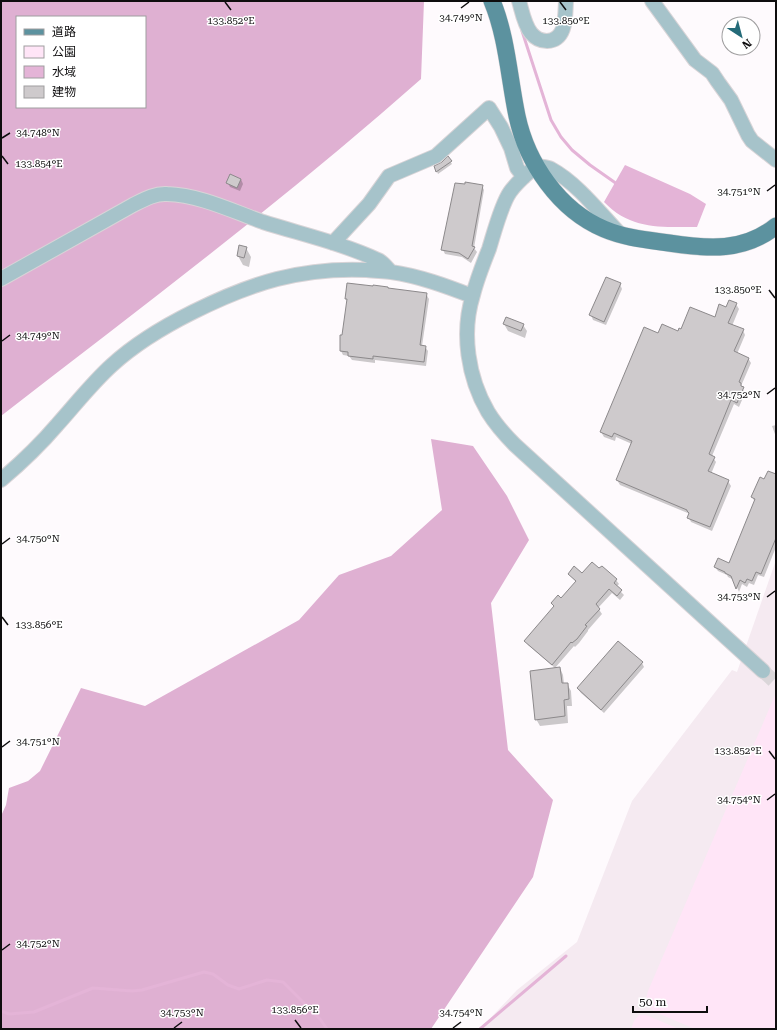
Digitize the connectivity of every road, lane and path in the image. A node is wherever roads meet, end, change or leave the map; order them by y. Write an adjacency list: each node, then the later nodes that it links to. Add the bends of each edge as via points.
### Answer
1 (492, 1): 6 (main road, via 505,47)
2 (519, 1): 3 (street, via 531,34 544,41 551,41 562,32)
3 (566, 1)
4 (652, 1): 5 (street, via 695,60 712,73 723,88 752,141)
5 (776, 160)
6 (530, 172): 7 (main road, via 545,180 576,213 591,223 620,234 700,248 716,248 751,240); 8 (street, via 517,168 501,127 488,108 436,156 389,176 369,204); 11 (street, via 510,193 502,209)
7 (776, 226)
8 (332, 243): 9 (street, via 380,260); 10 (street, via 262,222 209,202 165,193 133,205)
9 (391, 272): 11 (street, via 431,281); 12 (street, via 327,270 288,275 244,288 173,322 148,336 111,366 34,451)
10 (1, 279)
11 (472, 296): 13 (street, via 467,346 470,364 480,396 502,431)
12 (1, 480)
13 (763, 671)

